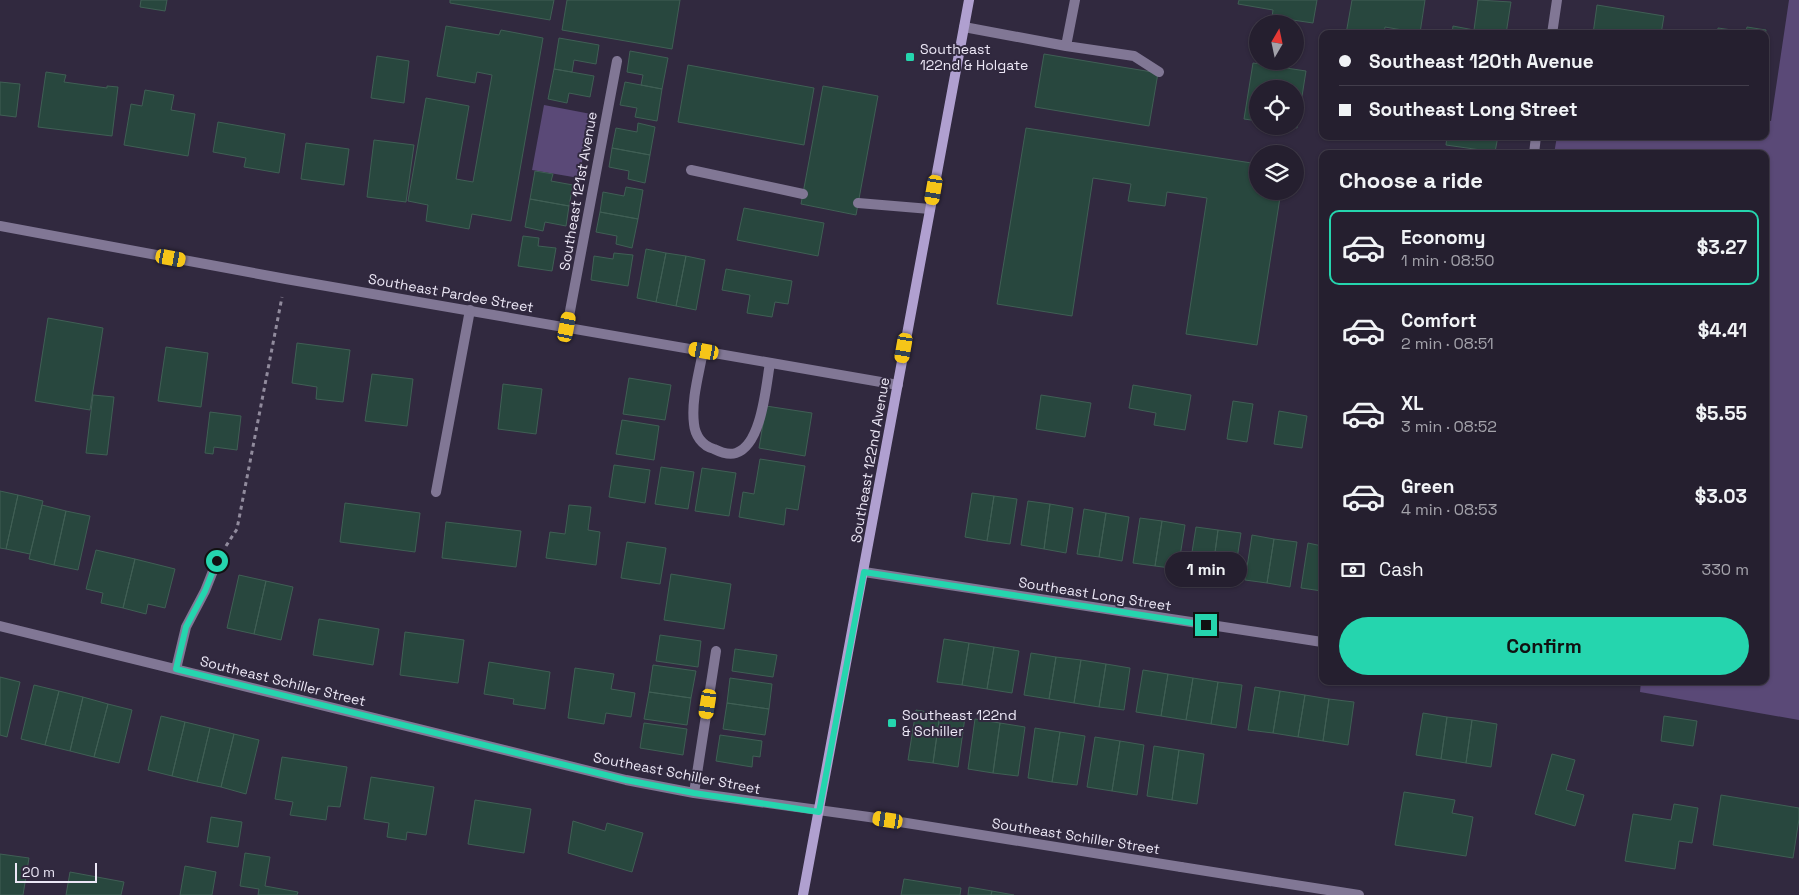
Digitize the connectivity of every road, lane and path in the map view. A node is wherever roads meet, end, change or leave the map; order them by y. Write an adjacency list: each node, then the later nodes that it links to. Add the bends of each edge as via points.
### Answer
1 (969, 0): 4 (main road, Southeast 122nd Avenue)
2 (1075, 0): 6 (street)
3 (1557, 0): 5 (street)
4 (964, 27): 6 (street); 12 (main road, Southeast 122nd Avenue)
5 (1553, 30)
6 (1066, 46): 8 (street, via 1134,56)
7 (617, 61): 16 (street, Southeast 121st Avenue)
8 (1159, 72)
9 (691, 170): 10 (street)
10 (803, 194)
11 (858, 203): 12 (street)
12 (930, 209): 19 (main road, Southeast 122nd Avenue)
13 (0, 226): 14 (street, Southeast Pardee Street)
14 (286, 278): 15 (street, Southeast Pardee Street); 21 (path, via 237,529)
15 (470, 310): 16 (street, Southeast Pardee Street); 20 (street)
16 (567, 327): 17 (street, Southeast Pardee Street)
17 (704, 351): 18 (street, Southeast Pardee Street); 18 (street, via 693,409 694,425 699,439 710,448 725,453 736,453 745,447 756,431)
18 (770, 363): 19 (street, Southeast Pardee Street)
19 (898, 385): 22 (main road, Southeast 122nd Avenue)
20 (436, 492)
21 (217, 561): 26 (street, via 186,627)
22 (864, 572): 24 (street, Southeast Long Street); 28 (main road, Southeast 122nd Avenue)
23 (0, 626): 26 (street, Southeast Schiller Street)
24 (1319, 642)
25 (716, 651): 27 (street)
26 (176, 669): 27 (street, Southeast Schiller Street, via 626,780)
27 (694, 793): 28 (street, Southeast Schiller Street)
28 (819, 812): 29 (main road, Southeast 122nd Avenue); 30 (street, Southeast Schiller Street, via 869,817)
29 (803, 895)
30 (1359, 895)

